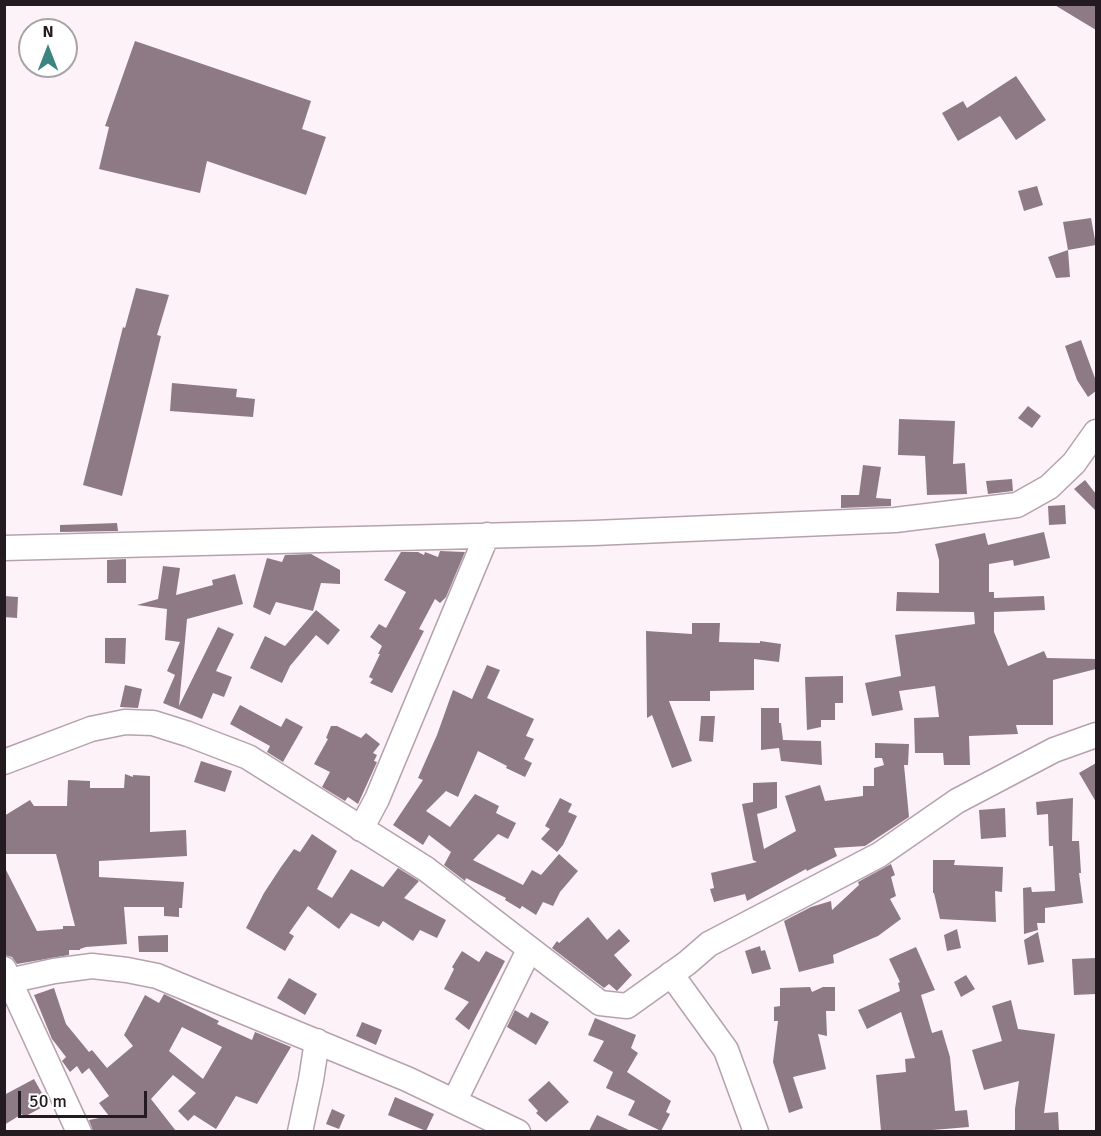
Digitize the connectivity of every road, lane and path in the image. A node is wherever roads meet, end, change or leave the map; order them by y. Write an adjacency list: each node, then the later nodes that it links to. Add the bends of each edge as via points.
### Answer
1 (1096, 432): 2 (street, via 1074,463 1049,486 1017,505 895,520)
2 (488, 536): 3 (street); 6 (street)
3 (4, 548)
4 (1096, 735): 8 (street, via 1054,750 957,801 879,855 709,944)
5 (4, 762): 6 (street, via 91,729 125,722 153,723 249,757)
6 (361, 829): 7 (street, via 426,869)
7 (529, 950): 8 (street, via 600,1003 627,1006); 11 (street)
8 (671, 974): 15 (street, via 726,1050)
9 (6, 977): 10 (street, via 93,966 158,976); 12 (street)
10 (317, 1041): 11 (street); 13 (street)
11 (455, 1100): 14 (street)
12 (78, 1131)
13 (300, 1131)
14 (518, 1131)
15 (756, 1131)

